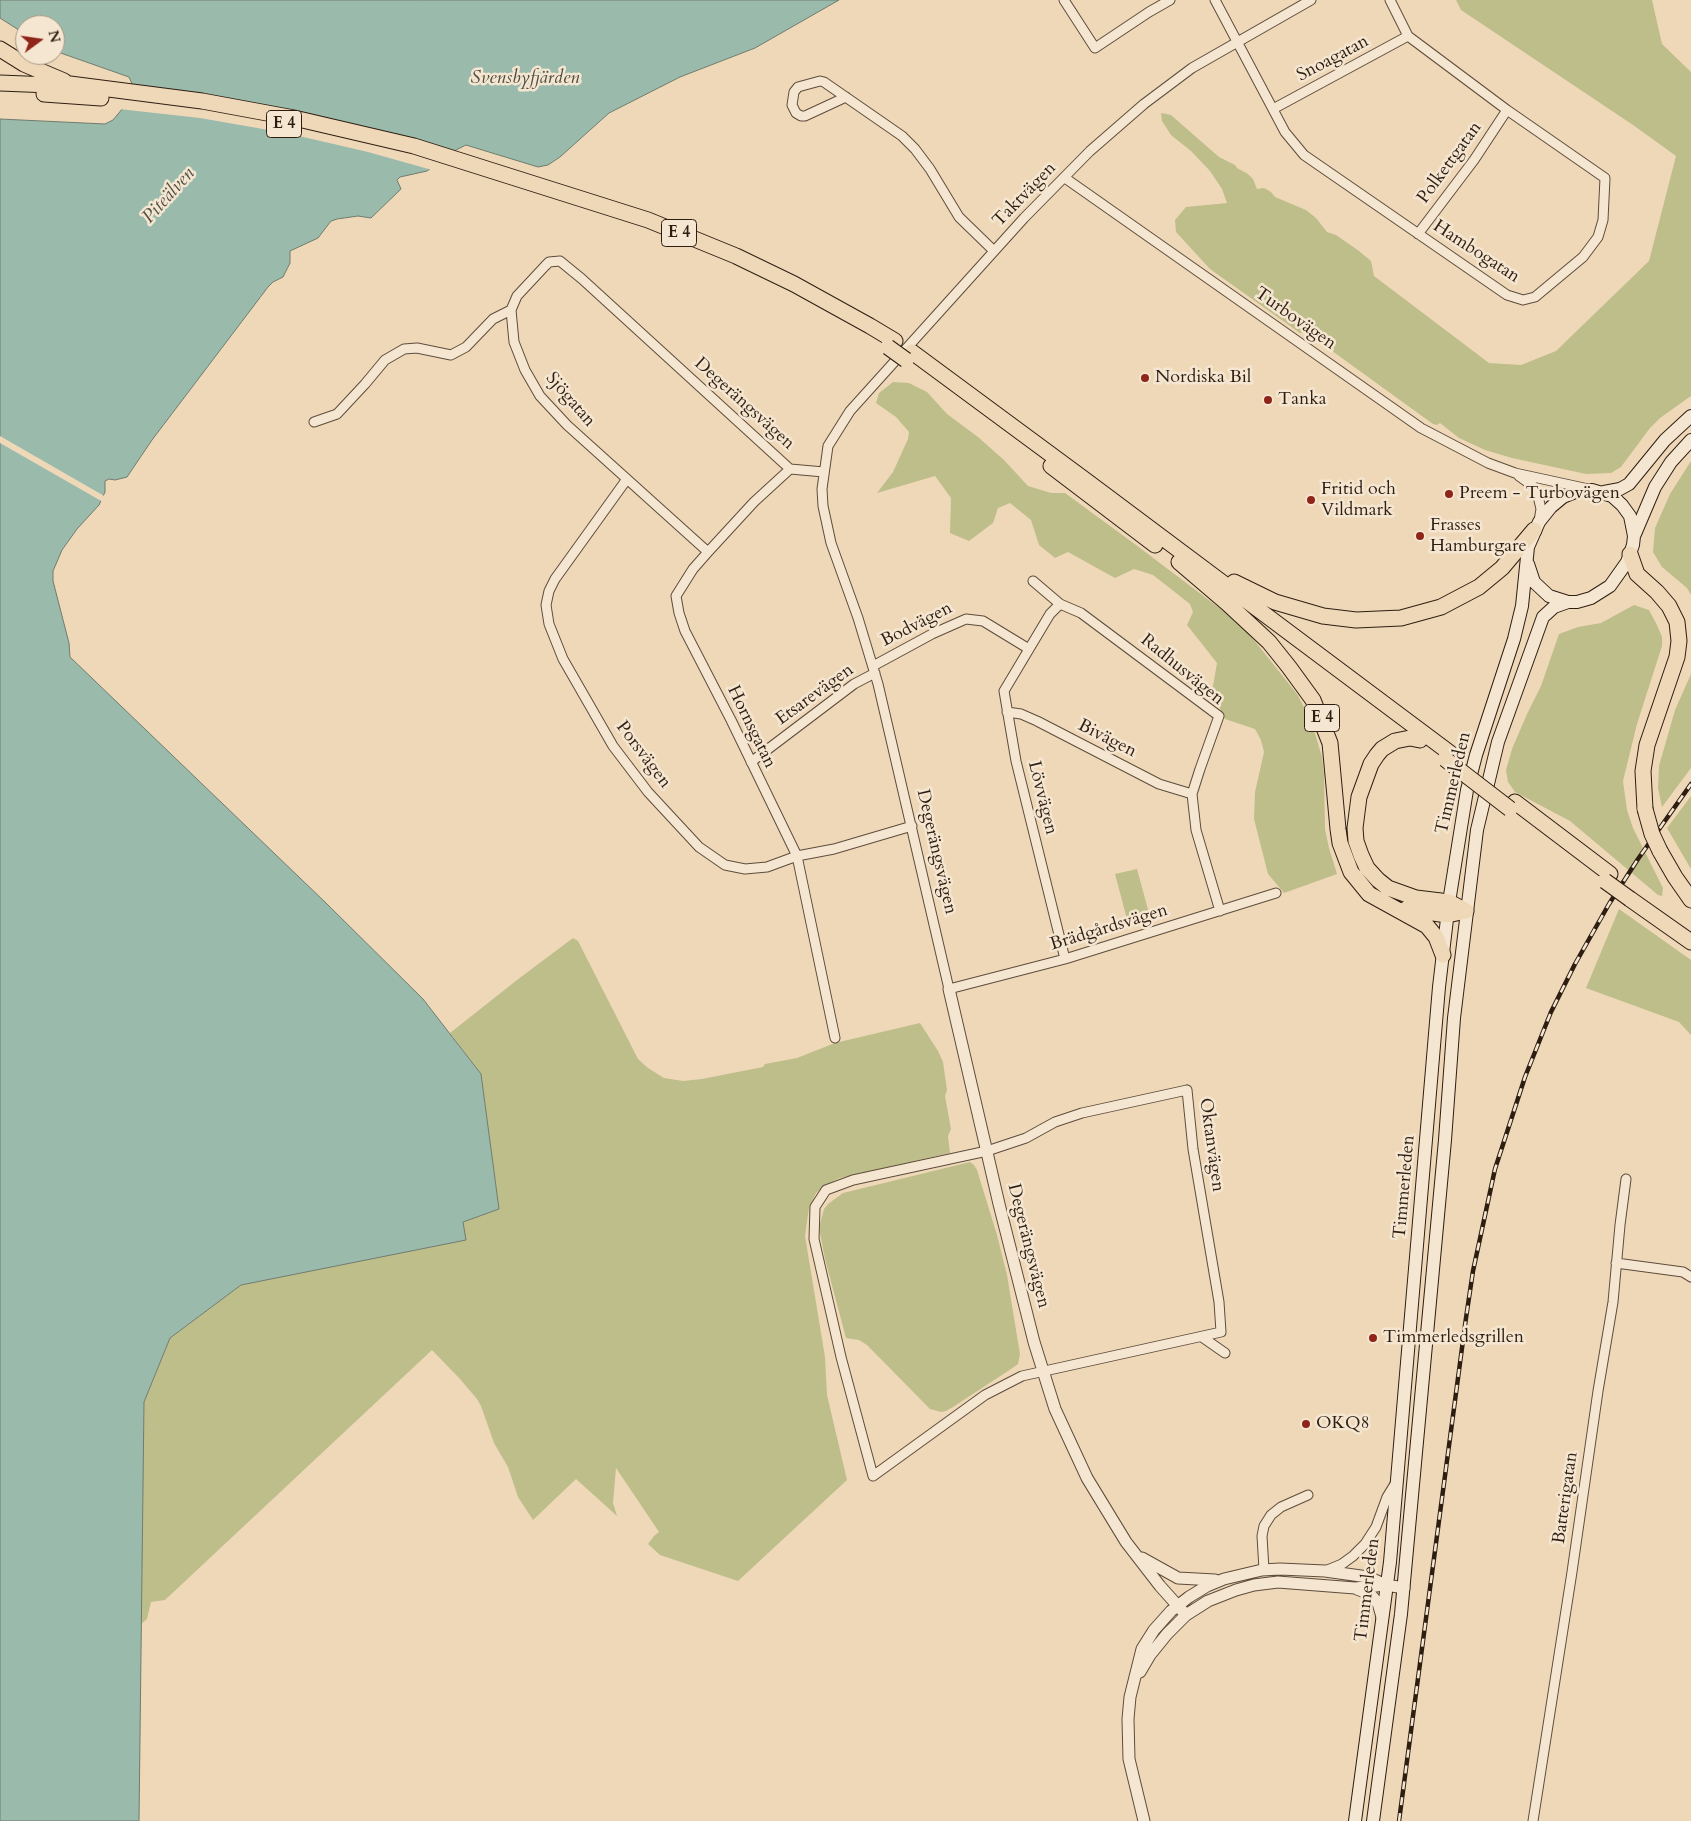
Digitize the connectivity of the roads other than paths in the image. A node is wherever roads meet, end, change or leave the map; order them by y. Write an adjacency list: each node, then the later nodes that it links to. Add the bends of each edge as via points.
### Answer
1 (1064, 0): 2 (street, via 1095,48)
2 (1170, 0)
3 (1215, 0): 7 (street, Hambogatan)
4 (1311, 0): 7 (street, Taktvägen)
5 (1390, 0): 6 (street, Hambogatan)
6 (1408, 36): 14 (street, Snoagatan); 15 (street, Hambogatan)
7 (1237, 42): 14 (street, Hambogatan); 16 (street, Taktvägen, via 1192,68 1144,104 1090,151)
8 (0, 49): 10 (highway, E 4, via 24,64)
9 (0, 83): 10 (highway, E 4)
10 (70, 84): 12 (highway, E 4)
11 (0, 93): 12 (highway, E 4)
12 (123, 95): 20 (highway, E 4, bridge, via 268,120 448,160 698,249 787,290)
13 (846, 97): 13 (street, via 820,81 798,87 792,105 796,113 805,116); 18 (street, via 902,136 915,149 959,217)
14 (1273, 110): 17 (street, Hambogatan, via 1285,132 1304,155)
15 (1508, 110): 17 (street, Polkettgatan); 17 (street, Hambogatan, via 1605,178 1603,220 1598,237 1554,283 1535,297 1523,300 1507,295)
16 (1065, 178): 18 (street, Taktvägen); 26 (street, Turbovägen, via 1421,428 1488,463)
17 (1418, 234)
18 (994, 250): 25 (street, Taktvägen, via 850,411 828,446)
19 (511, 310): 22 (street, via 493,319 466,347 450,355 418,348 398,352 385,360 336,414); 24 (street, Degerängsvägen, via 517,296 545,266 549,262 560,261); 27 (street, Sjögatan, via 514,342 540,396)
20 (909, 356): 31 (highway, E 4, via 972,395); 34 (highway, E 4)
21 (1691, 416): 28 (main road, via 1665,440 1629,484 1620,489)
22 (314, 422)
23 (1691, 440): 30 (main road, via 1655,486)
24 (790, 469): 25 (street, Degerängsvägen); 32 (street, Hornsgatan)
25 (824, 472): 40 (street, Degerängsvägen, via 823,506 830,537)
26 (1515, 473): 28 (street, Turbovägen); 29 (street, Turbovägen, via 1536,491 1540,504)
27 (627, 479): 32 (street, Sjögatan); 47 (street, Porsvägen, via 555,578 549,591 546,605 549,624 563,659 613,746 648,792 699,846 725,865 745,869 767,867)
28 (1598, 491): 29 (main road, via 1578,491 1563,497); 30 (main road, via 1618,500 1625,508)
29 (1536, 526): 31 (highway, E 4, via 1502,568 1466,595 1429,612 1372,621 1323,616 1275,602 1239,585); 35 (main road, via 1528,547)
30 (1634, 536): 33 (main road)
31 (1162, 538): 43 (highway, E 4)
32 (708, 552): 44 (street, Hornsgatan, via 676,596 678,613)
33 (1630, 554): 37 (main road, via 1622,570 1605,590 1583,601); 50 (highway, bridge, via 1637,574 1669,606 1677,622 1677,657 1644,758 1643,786 1652,834)
34 (1179, 562): 42 (highway, E 4); 51 (highway, E 4, via 1269,642 1314,700 1330,743 1338,829 1345,858 1360,885 1369,894)
35 (1528, 564): 37 (main road, via 1534,582 1544,592); 52 (main road, Timmerleden, via 1514,639 1467,790)
36 (1033, 581): 38 (street, Radhusvägen)
37 (1568, 602): 54 (main road, Timmerleden, via 1542,617 1501,733 1484,794)
38 (1060, 604): 39 (street, via 1050,614); 45 (street, Radhusvägen, via 1081,613 1219,716)
39 (1029, 649): 40 (street, Bodvägen, via 983,621 966,619 932,634); 41 (street, Lövvägen, via 1004,691)
40 (874, 670): 44 (street, Etsarevägen); 46 (street, Degerängsvägen)
41 (1007, 712): 45 (street, Bivägen, via 1029,717 1159,784); 58 (street, Lövvägen)
42 (1420, 740): 43 (highway, E 4); 52 (highway, E 4, via 1395,741 1374,759 1359,796 1356,842 1367,868 1388,888)
43 (1448, 756): 49 (highway, E 4, bridge)
44 (751, 762): 47 (street, Hornsgatan)
45 (1192, 794): 53 (street, Radhusvägen, via 1196,830)
46 (912, 826): 47 (street, Porsvägen); 59 (street, Degerängsvägen)
47 (797, 856): 60 (street, Hornsgatan)
48 (1276, 893): 53 (street, Brädgårdsvägen)
49 (1633, 896): 55 (highway, E 4); 56 (highway, E 4)
50 (1691, 900)
51 (1392, 906): 52 (highway, E 4); 57 (highway, E 4, via 1427,926 1436,937)
52 (1448, 908): 54 (highway, E 4); 57 (main road, Timmerleden)
53 (1220, 911): 58 (street, Brädgårdsvägen)
54 (1466, 911): 76 (main road, Timmerleden)
55 (1691, 931)
56 (1691, 942)
57 (1443, 955): 68 (main road, Timmerleden)
58 (1065, 959): 59 (street, Brädgårdsvägen)
59 (949, 989): 61 (street, Degerängsvägen)
60 (835, 1038)
61 (987, 1151): 65 (street, Oktanvägen, via 1082,1113 1187,1090 1221,1332); 67 (street, Degerängsvägen); 67 (street, Oktanvägen, via 853,1180 826,1190 815,1206 814,1239 873,1476 985,1395 1022,1376)
62 (1626, 1180): 63 (street, Batterigatan)
63 (1616, 1263): 64 (street, via 1683,1272); 82 (street, Batterigatan, via 1613,1302)
64 (1691, 1277)
65 (1202, 1336): 66 (street); 67 (street, Oktanvägen)
66 (1225, 1353)
67 (1043, 1371): 70 (street, Degerängsvägen, via 1055,1410 1087,1478)
68 (1397, 1479): 72 (street, via 1365,1544 1342,1564); 74 (main road, Timmerleden)
69 (1308, 1495): 71 (street, via 1270,1515 1262,1536)
70 (1136, 1554): 73 (street, via 1178,1578); 77 (street, Degerängsvägen)
71 (1264, 1570): 72 (street); 73 (street)
72 (1325, 1571): 74 (street, via 1368,1576)
73 (1224, 1579): 77 (street, via 1198,1592)
74 (1386, 1585): 75 (street); 76 (street); 78 (main road, Timmerleden)
75 (1355, 1588): 77 (street, via 1278,1582 1254,1585); 78 (street, via 1370,1594 1378,1603)
76 (1404, 1588): 81 (main road, Timmerleden)
77 (1182, 1611): 79 (street, via 1150,1654 1134,1682 1130,1697 1130,1759)
78 (1382, 1618): 80 (main road, Timmerleden)
79 (1144, 1821)
80 (1355, 1821)
81 (1373, 1821)
82 (1533, 1821)

